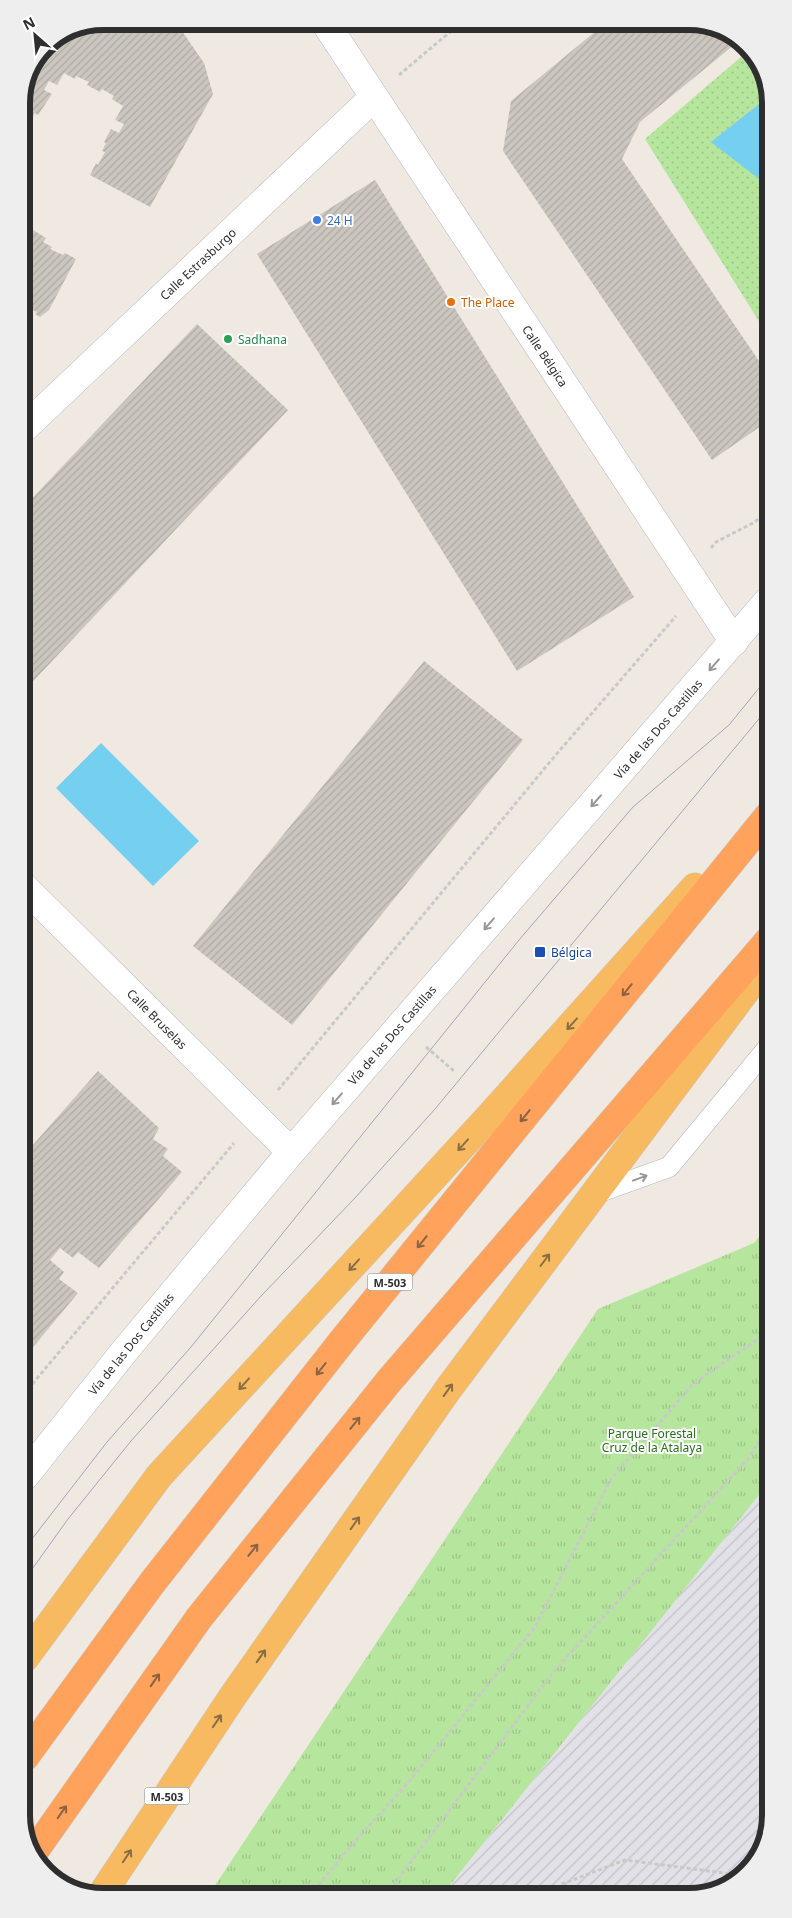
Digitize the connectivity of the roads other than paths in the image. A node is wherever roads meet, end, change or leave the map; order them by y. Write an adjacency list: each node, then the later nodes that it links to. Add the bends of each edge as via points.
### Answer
1 (330, 30): 2 (street, Calle Bélgica)
2 (374, 97): 3 (street, Calle Estrasburgo); 5 (street, Calle Bélgica)
3 (30, 422)
4 (762, 608): 5 (street, Vía de las Dos Castillas)
5 (734, 642): 12 (street, Vía de las Dos Castillas, one-way to 12)
6 (762, 812): 15 (highway, M-503, one-way to 15, via 481,1126 159,1476)
7 (762, 823): 16 (highway, M-503, one-way to 16, via 343,1340 152,1583)
8 (30, 893): 12 (street, Calle Bruselas)
9 (762, 948): 17 (highway, one-way to 9, via 199,1618 389,1381)
10 (762, 969): 13 (highway, M-503)
11 (762, 1054): 13 (lane, one-way to 11, via 669,1167)
12 (291, 1152): 14 (street, Vía de las Dos Castillas)
13 (594, 1194): 18 (highway, M-503, one-way to 13, via 233,1696 449,1388)
14 (30, 1470)
15 (30, 1651)
16 (30, 1750)
17 (38, 1847)
18 (105, 1888)

